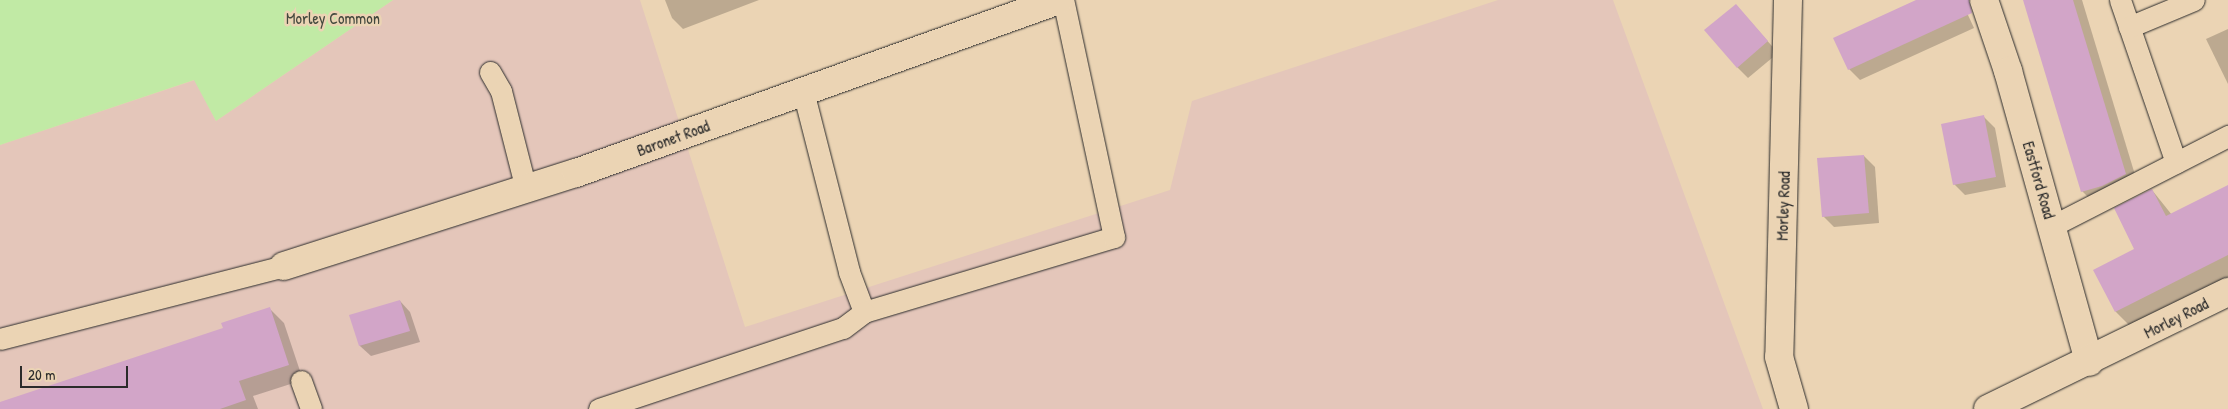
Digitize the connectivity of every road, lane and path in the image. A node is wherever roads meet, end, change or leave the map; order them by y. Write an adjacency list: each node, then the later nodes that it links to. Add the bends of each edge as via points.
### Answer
1 (1061, 0): 8 (street, Baronet Road); 15 (lane, via 1114,237)
2 (1788, 0): 21 (street, Morley Road, via 1778,357)
3 (1984, 0): 12 (street, Eastford Road, via 2008,71)
4 (2120, 0): 6 (lane)
5 (2194, 0): 6 (lane)
6 (2129, 27): 10 (lane)
7 (490, 72): 11 (lane, via 501,91)
8 (803, 91): 11 (street, Baronet Road); 15 (lane, via 849,272)
9 (2228, 136): 10 (lane)
10 (2176, 163): 12 (lane)
11 (526, 189): 13 (street, Baronet Road)
12 (2052, 226): 17 (street, Eastford Road)
13 (284, 266): 16 (lane)
14 (2228, 292): 17 (street, Morley Road)
15 (864, 312): 20 (lane, via 843,328)
16 (0, 339)
17 (2090, 362): 22 (street, Morley Road)
18 (301, 381): 19 (lane)
19 (311, 409)
20 (599, 409)
21 (1794, 409)
22 (1988, 409)

